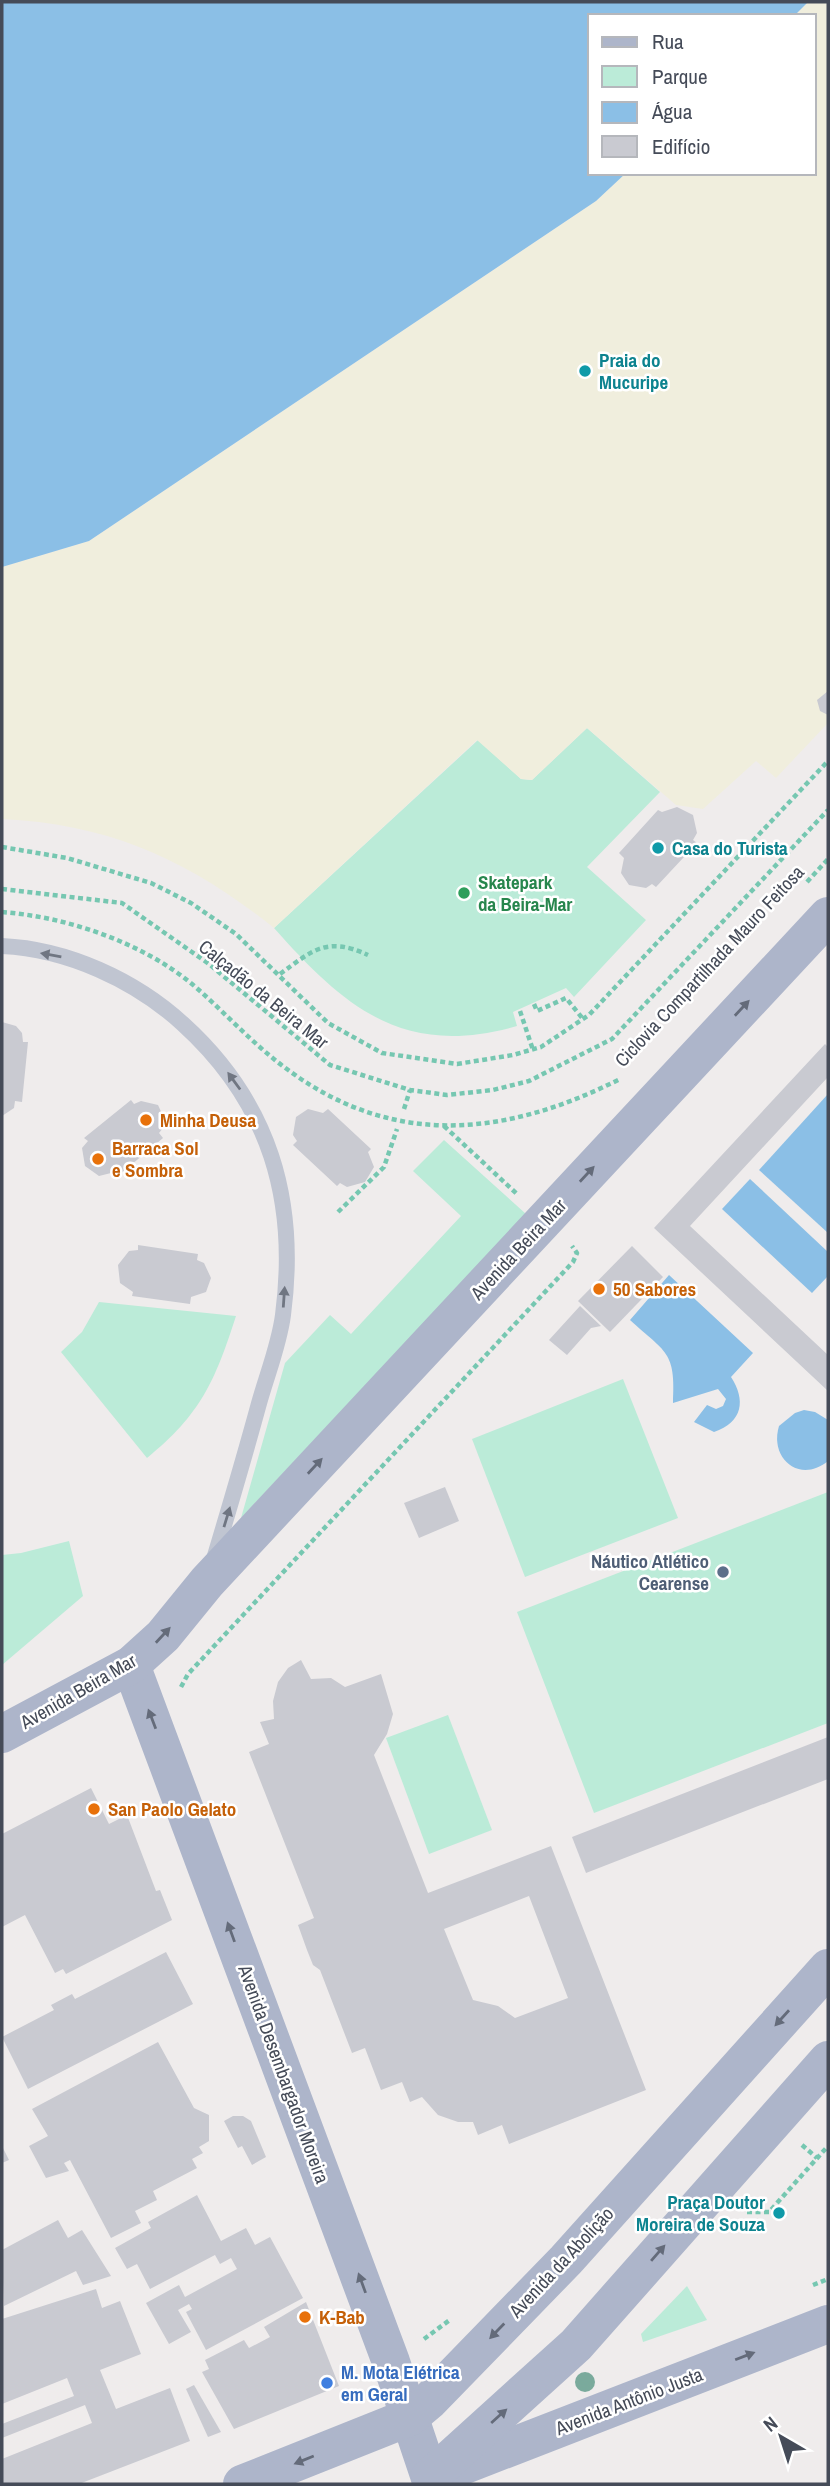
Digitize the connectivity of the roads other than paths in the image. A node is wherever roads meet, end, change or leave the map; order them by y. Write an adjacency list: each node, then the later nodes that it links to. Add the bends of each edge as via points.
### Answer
1 (828, 916): 3 (main road, Avenida Beira Mar, one-way to 1)
2 (2, 946): 3 (lane, Avenida Beira Mar, one-way to 2, via 283,1317 288,1243 276,1168 251,1104 221,1064 158,1001 63,957)
3 (207, 1582): 4 (main road, Avenida Beira Mar, one-way to 3, via 163,1636)
4 (131, 1665): 5 (main road, Avenida Beira Mar); 9 (main road, Avenida Desembargador Moreira, one-way to 4)
5 (2, 1734)
6 (828, 1968): 9 (main road, Avenida da Abolição, one-way to 9, via 566,2260)
7 (828, 2060): 10 (main road, one-way to 7, via 576,2346)
8 (828, 2324): 10 (main road, Avenida Antônio Justa, one-way to 8)
9 (410, 2417): 10 (main road, Avenida Desembargador Moreira); 11 (main road, Avenida da Abolição, one-way to 11)
10 (424, 2482)
11 (242, 2484)

